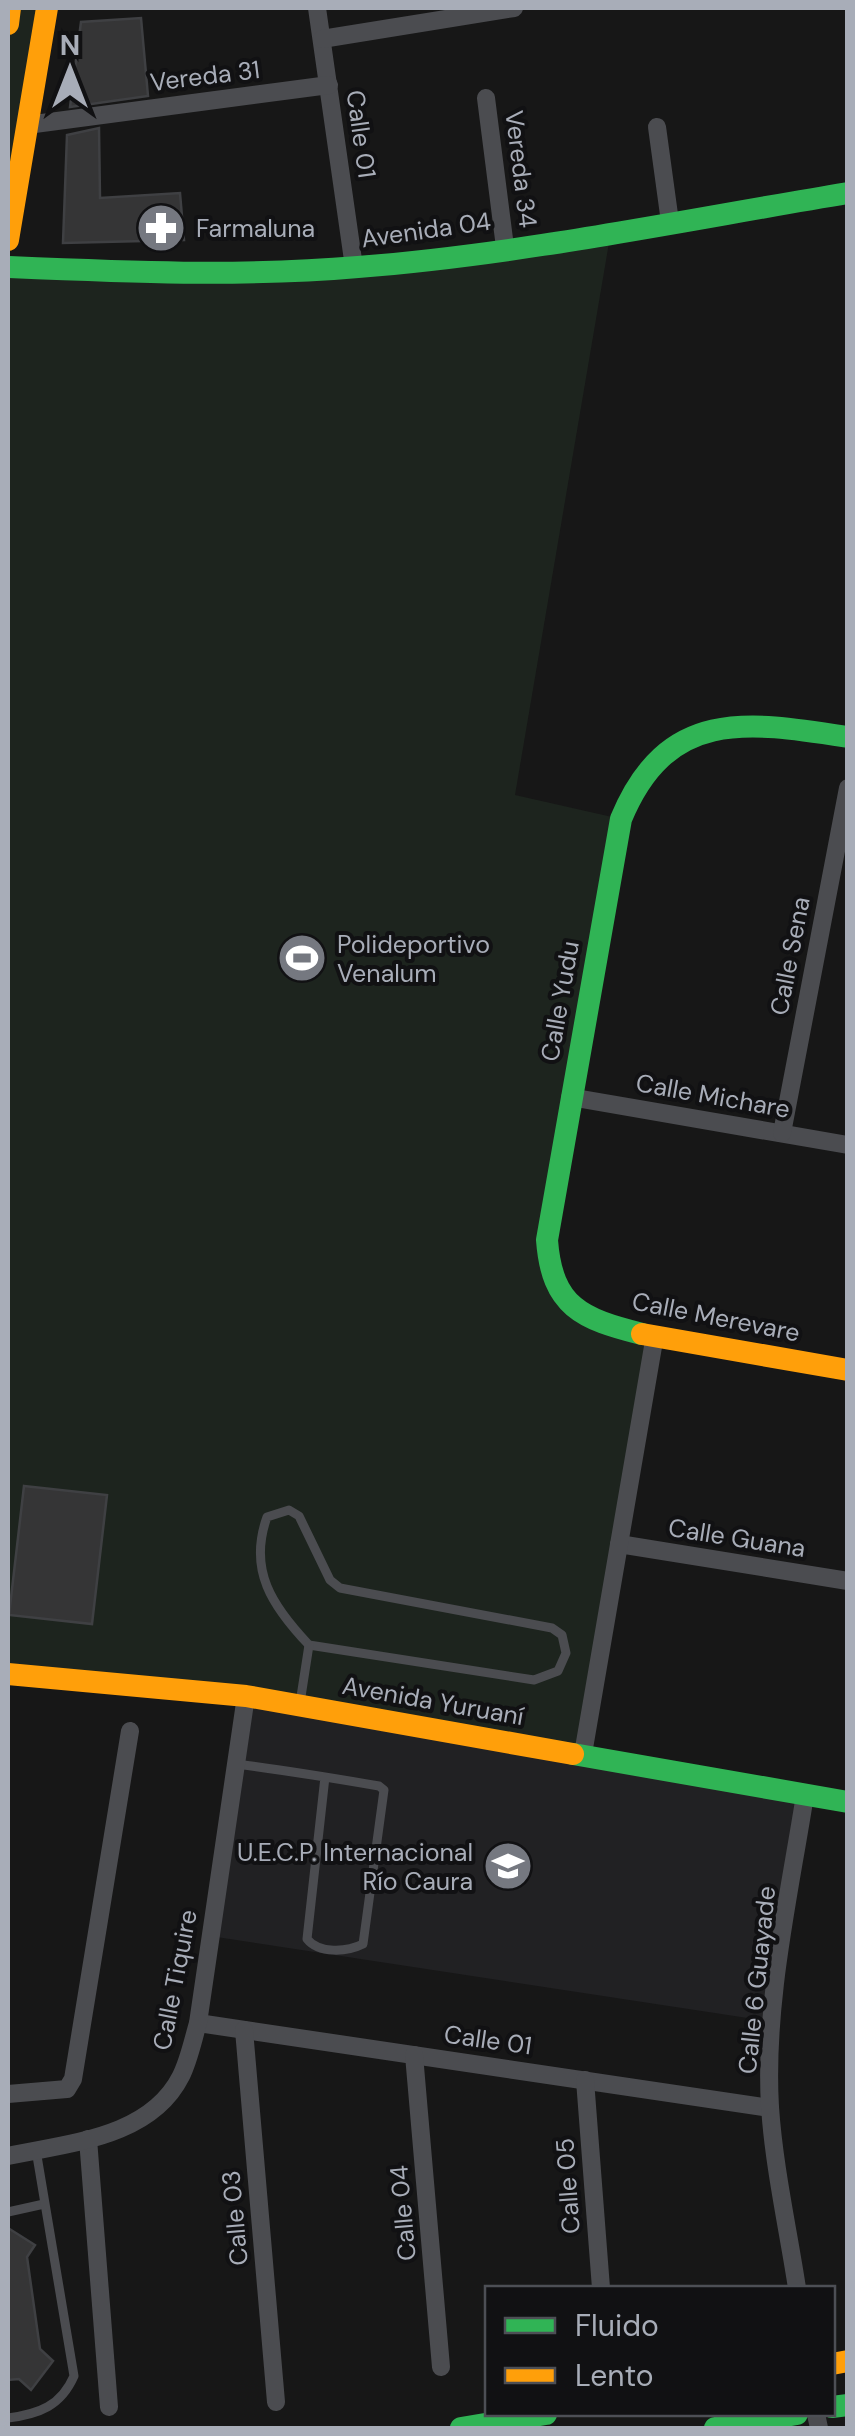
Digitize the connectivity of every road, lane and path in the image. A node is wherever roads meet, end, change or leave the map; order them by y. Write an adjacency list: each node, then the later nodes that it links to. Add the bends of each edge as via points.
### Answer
1 (10, 8): 5 (street)
2 (51, 8): 9 (street)
3 (317, 8): 6 (street, Calle 01)
4 (507, 8): 6 (street)
5 (8, 24)
6 (322, 39): 7 (street, Calle 01)
7 (328, 86): 9 (street, Vereda 31); 16 (street, Calle 01)
8 (486, 98): 14 (street, Vereda 34)
9 (28, 125): 13 (street)
10 (658, 127): 12 (street)
11 (848, 193): 12 (street, Avenida 04)
12 (670, 222): 14 (street, Avenida 04)
13 (8, 240)
14 (505, 247): 16 (street, Avenida 04)
15 (8, 267): 16 (street, Avenida 04, via 243,274)
16 (354, 267)
17 (848, 737): 19 (street, Calle Yudu, via 752,725 702,732 640,773 628,794)
18 (848, 788): 20 (street, Calle Sena)
19 (570, 1097): 20 (street, Calle Michare); 22 (street, Calle Yudu, via 547,1240 559,1294)
20 (782, 1133): 21 (street, Calle Michare)
21 (848, 1145)
22 (575, 1310): 23 (street, Calle Merevare)
23 (655, 1335): 24 (street, Calle Merevare); 25 (street)
24 (848, 1370)
25 (619, 1544): 26 (street, Calle Guana); 32 (street)
26 (848, 1581)
27 (309, 1644): 27 (lane, via 534,1680 558,1671 566,1653 562,1634 552,1628 340,1588 299,1516 279,1510 267,1517 259,1540 260,1574); 30 (lane)
28 (8, 1674): 29 (street, Avenida Yuruaní)
29 (246, 1696): 30 (street, Avenida Yuruaní); 33 (street, Calle Tiquire)
30 (300, 1706): 32 (street, Avenida Yuruaní)
31 (130, 1731): 41 (street, via 73,2079 57,2092)
32 (583, 1754): 35 (street, Avenida Yuruaní)
33 (236, 1764): 34 (lane); 37 (street, Calle Tiquire)
34 (325, 1777): 34 (lane, via 379,1786 386,1794 364,1944 348,1950 316,1947 306,1939)
35 (805, 1796): 36 (street, Avenida Yuruaní); 42 (street, Calle 6 Guayade, via 774,2005)
36 (848, 1802)
37 (198, 2023): 38 (street, Calle 01); 43 (street, Calle Tiquire, via 182,2075 165,2100 142,2119)
38 (244, 2030): 39 (street, Calle 01); 51 (street, Calle 03)
39 (414, 2055): 40 (street, Calle 01); 50 (street, Calle 04)
40 (585, 2080): 42 (street, Calle 01); 48 (street, Calle 05)
41 (8, 2094)
42 (770, 2108): 49 (street, Calle 6 Guayade)
43 (88, 2139): 44 (street, Calle Tiquire); 52 (street)
44 (36, 2150): 45 (street, Calle Tiquire); 46 (lane)
45 (8, 2156)
46 (44, 2204): 47 (lane); 55 (lane, via 74,2376 66,2395 38,2414)
47 (8, 2212)
48 (601, 2286)
49 (798, 2286)
50 (441, 2368)
51 (276, 2402)
52 (109, 2407)
53 (534, 2416): 56 (street)
54 (785, 2416): 57 (street)
55 (8, 2418)
56 (461, 2428)
57 (714, 2428)

